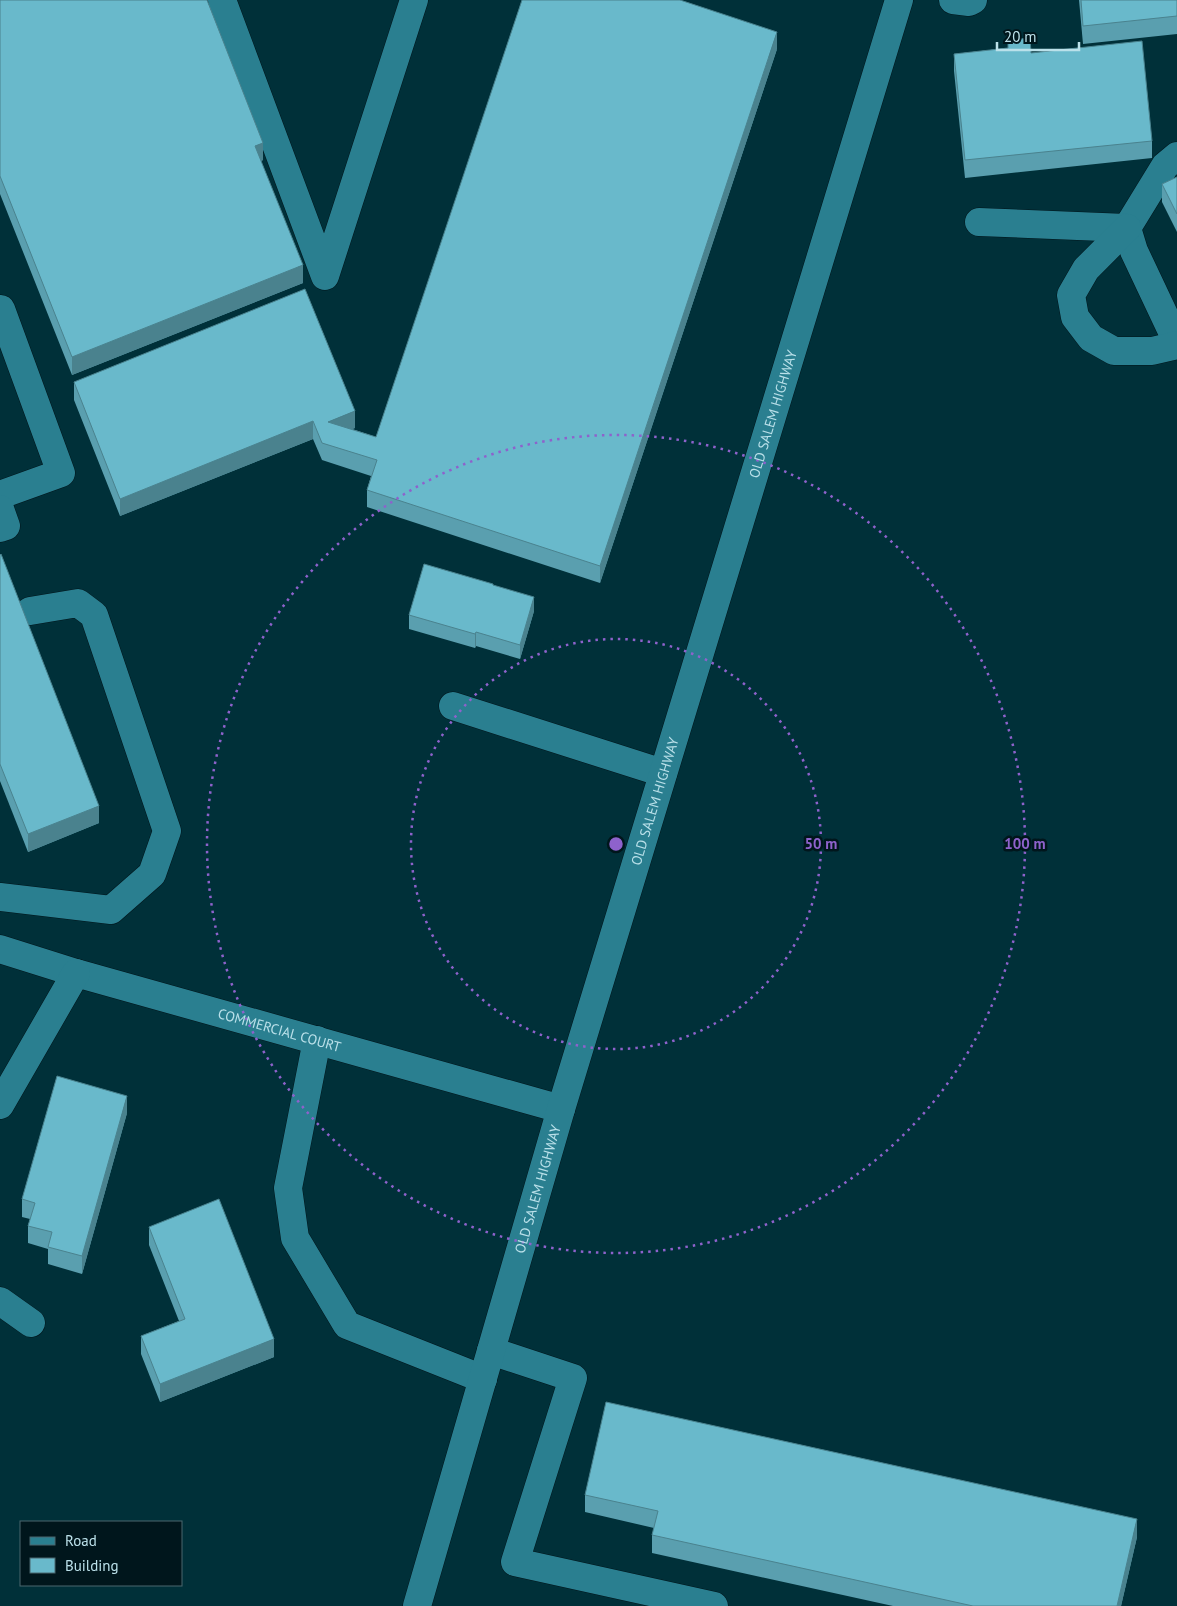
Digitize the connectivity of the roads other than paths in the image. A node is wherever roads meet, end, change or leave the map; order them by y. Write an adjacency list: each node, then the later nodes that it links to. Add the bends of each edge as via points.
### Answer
1 (222, 0): 2 (street, via 325,276)
2 (414, 0)
3 (899, 0): 16 (street, OLD SALEM HIGHWAY)
4 (953, 0): 5 (street)
5 (973, 0)
6 (1177, 156): 8 (street, via 1165,166)
7 (979, 222): 8 (street)
8 (1127, 228): 10 (street, via 1134,251); 10 (street, via 1086,269 1071,295 1075,317 1091,338 1114,351 1152,351)
9 (0, 309): 11 (street, via 61,473)
10 (1177, 343)
11 (0, 495)
12 (0, 509): 13 (street, via 6,526)
13 (0, 528)
14 (30, 611): 17 (street, via 78,603 94,615 167,831 152,874 111,910)
15 (453, 706): 16 (street)
16 (663, 773): 22 (street, OLD SALEM HIGHWAY)
17 (0, 897)
18 (1, 951): 19 (street, COMMERCIAL COURT)
19 (76, 972): 20 (street, COMMERCIAL COURT); 21 (street)
20 (317, 1040): 22 (street, COMMERCIAL COURT); 26 (street, via 288,1188 295,1238 347,1326)
21 (0, 1105)
22 (561, 1109): 25 (street, OLD SALEM HIGHWAY)
23 (0, 1301): 24 (street)
24 (31, 1323)
25 (491, 1351): 26 (street, OLD SALEM HIGHWAY); 28 (street, via 572,1378 516,1562)
26 (483, 1379): 27 (street, OLD SALEM HIGHWAY)
27 (417, 1606)
28 (714, 1606)

